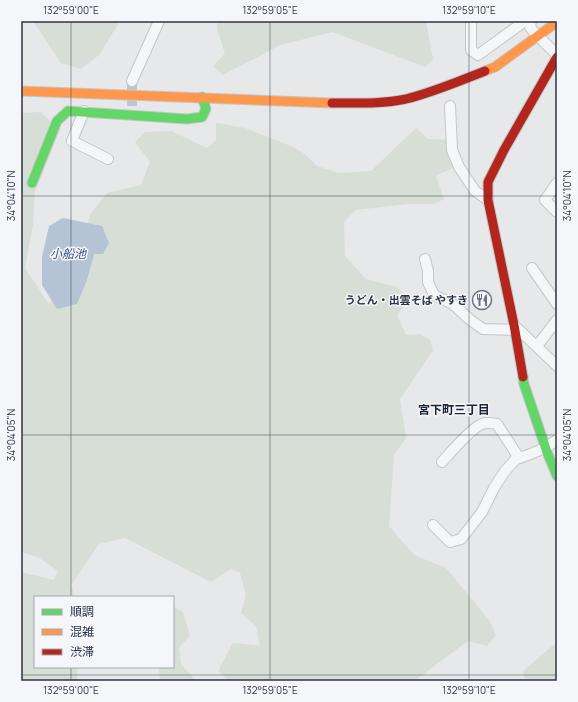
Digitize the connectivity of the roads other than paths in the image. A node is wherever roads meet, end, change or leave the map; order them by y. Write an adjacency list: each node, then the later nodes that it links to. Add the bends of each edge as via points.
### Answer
1 (159, 21): 8 (street)
2 (471, 21): 3 (street, via 471,50 478,55)
3 (525, 21)
4 (531, 21): 6 (street, via 530,27)
5 (557, 22): 6 (street)
6 (538, 36): 7 (street); 10 (street, via 495,67 437,90 405,98 365,103 320,103)
7 (557, 56): 16 (street, via 488,182)
8 (132, 81)
9 (21, 91): 10 (street)
10 (202, 97): 12 (street, via 206,109 202,117 187,119)
11 (450, 106): 16 (street, via 452,150 459,167 475,191)
12 (84, 111): 13 (street, via 72,141); 14 (street, via 68,111 57,121)
13 (108, 159)
14 (32, 182)
15 (557, 183): 17 (street, via 545,200)
16 (488, 200): 22 (street)
17 (557, 212)
18 (425, 259): 22 (street, via 428,282 434,295 453,304 483,329)
19 (532, 268): 20 (street)
20 (557, 304)
21 (557, 320): 23 (street)
22 (515, 328): 23 (street); 26 (street, via 524,384)
23 (537, 346): 24 (street)
24 (557, 366)
25 (557, 440): 26 (street)
26 (545, 448): 27 (street); 29 (street)
27 (519, 458): 28 (street, via 497,424 490,422 481,424); 30 (street, via 505,471 482,512 461,540 450,542)
28 (442, 462)
29 (557, 476)
30 (433, 525)

